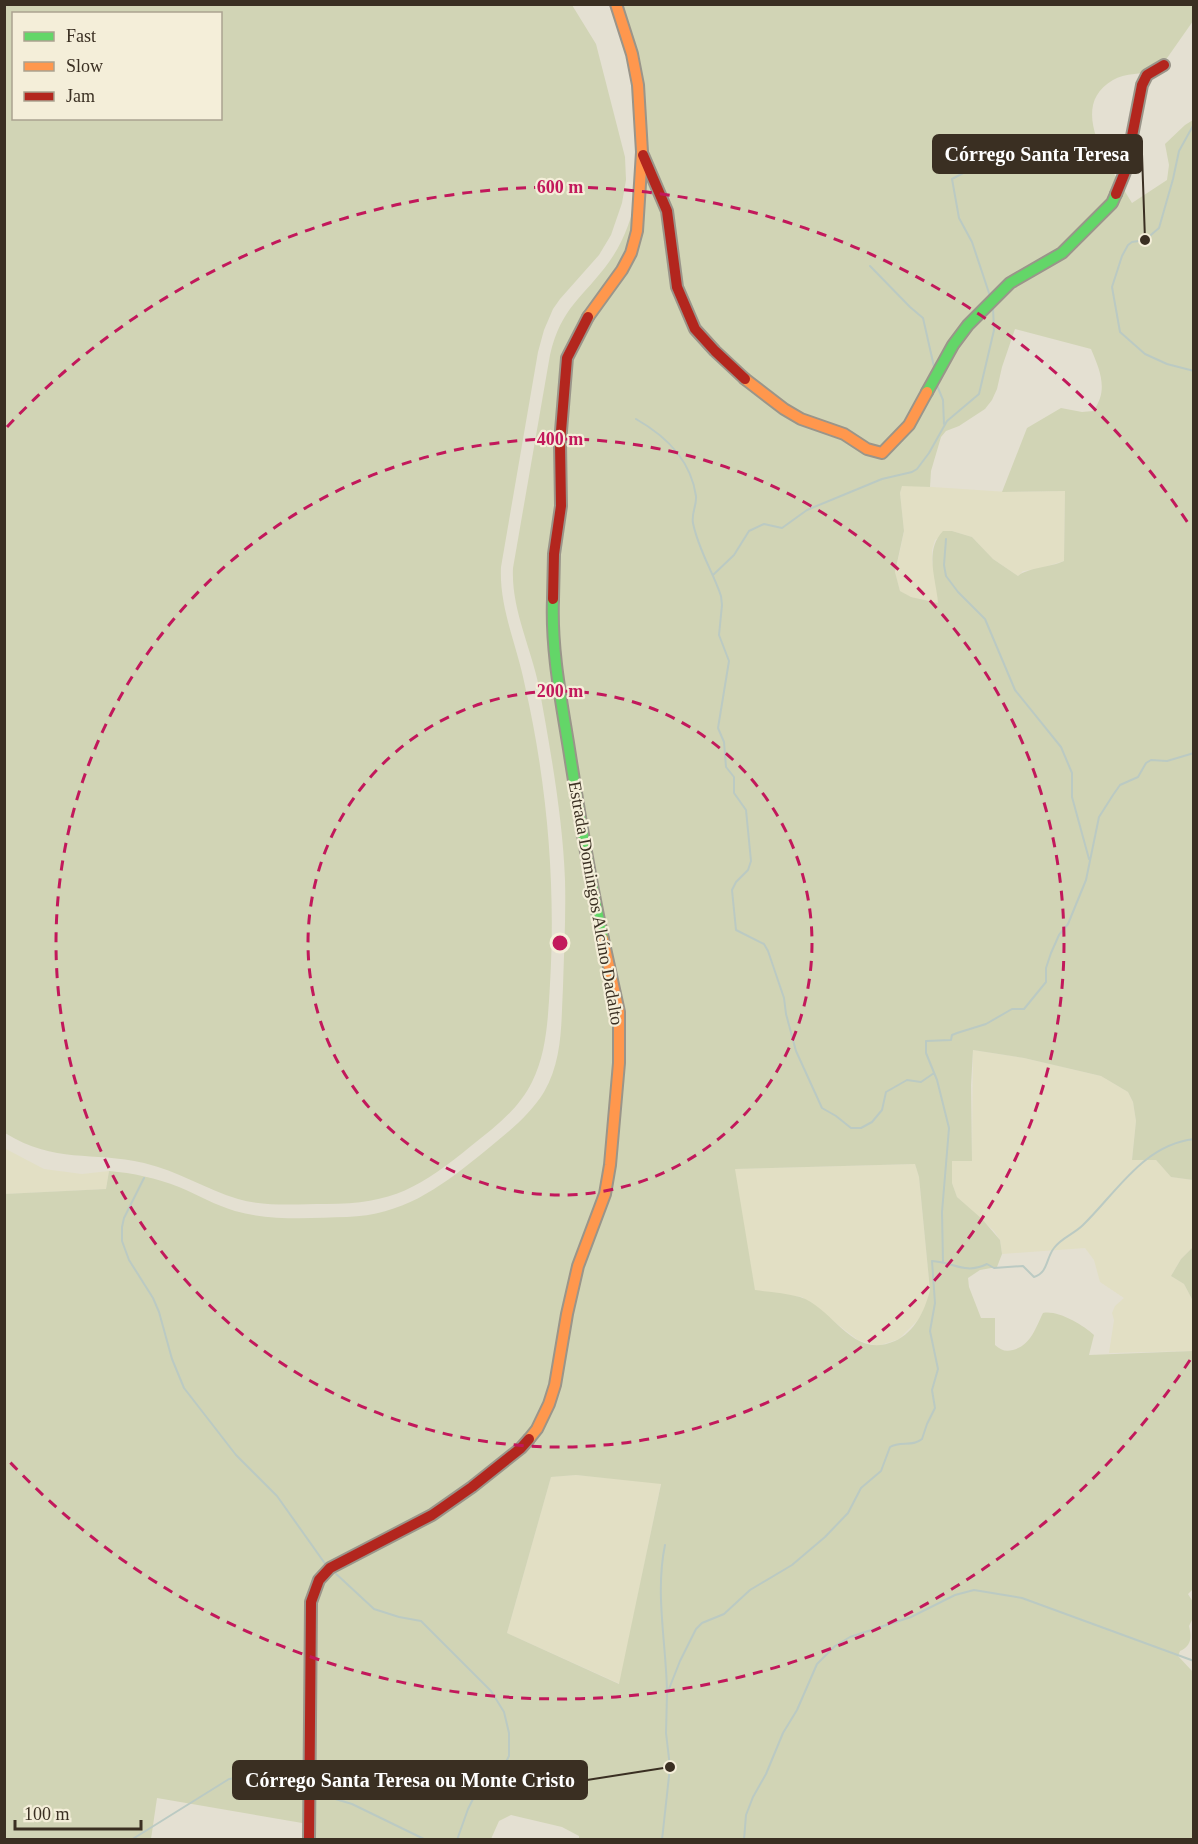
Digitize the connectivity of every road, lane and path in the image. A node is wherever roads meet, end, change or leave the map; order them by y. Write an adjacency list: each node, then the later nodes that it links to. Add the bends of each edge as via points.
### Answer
1 (616, 4): 3 (street, Estrada Domingos Alcíno Dadalto, via 638,85)
2 (1164, 65): 3 (street, via 1147,75 1142,85 1125,172 1112,203 1062,253 1010,283 968,324 909,425 882,453 784,410 743,377 695,329 677,287 666,211)
3 (642, 152): 4 (street, Estrada Domingos Alcíno Dadalto, via 637,231 631,253 583,324 567,358 560,443 561,506 554,554 552,627 556,668 585,850 619,1012 619,1063 605,1194 578,1266 555,1385 537,1429 521,1448 432,1515 336,1564 317,1581 311,1602)
4 (309, 1839)

